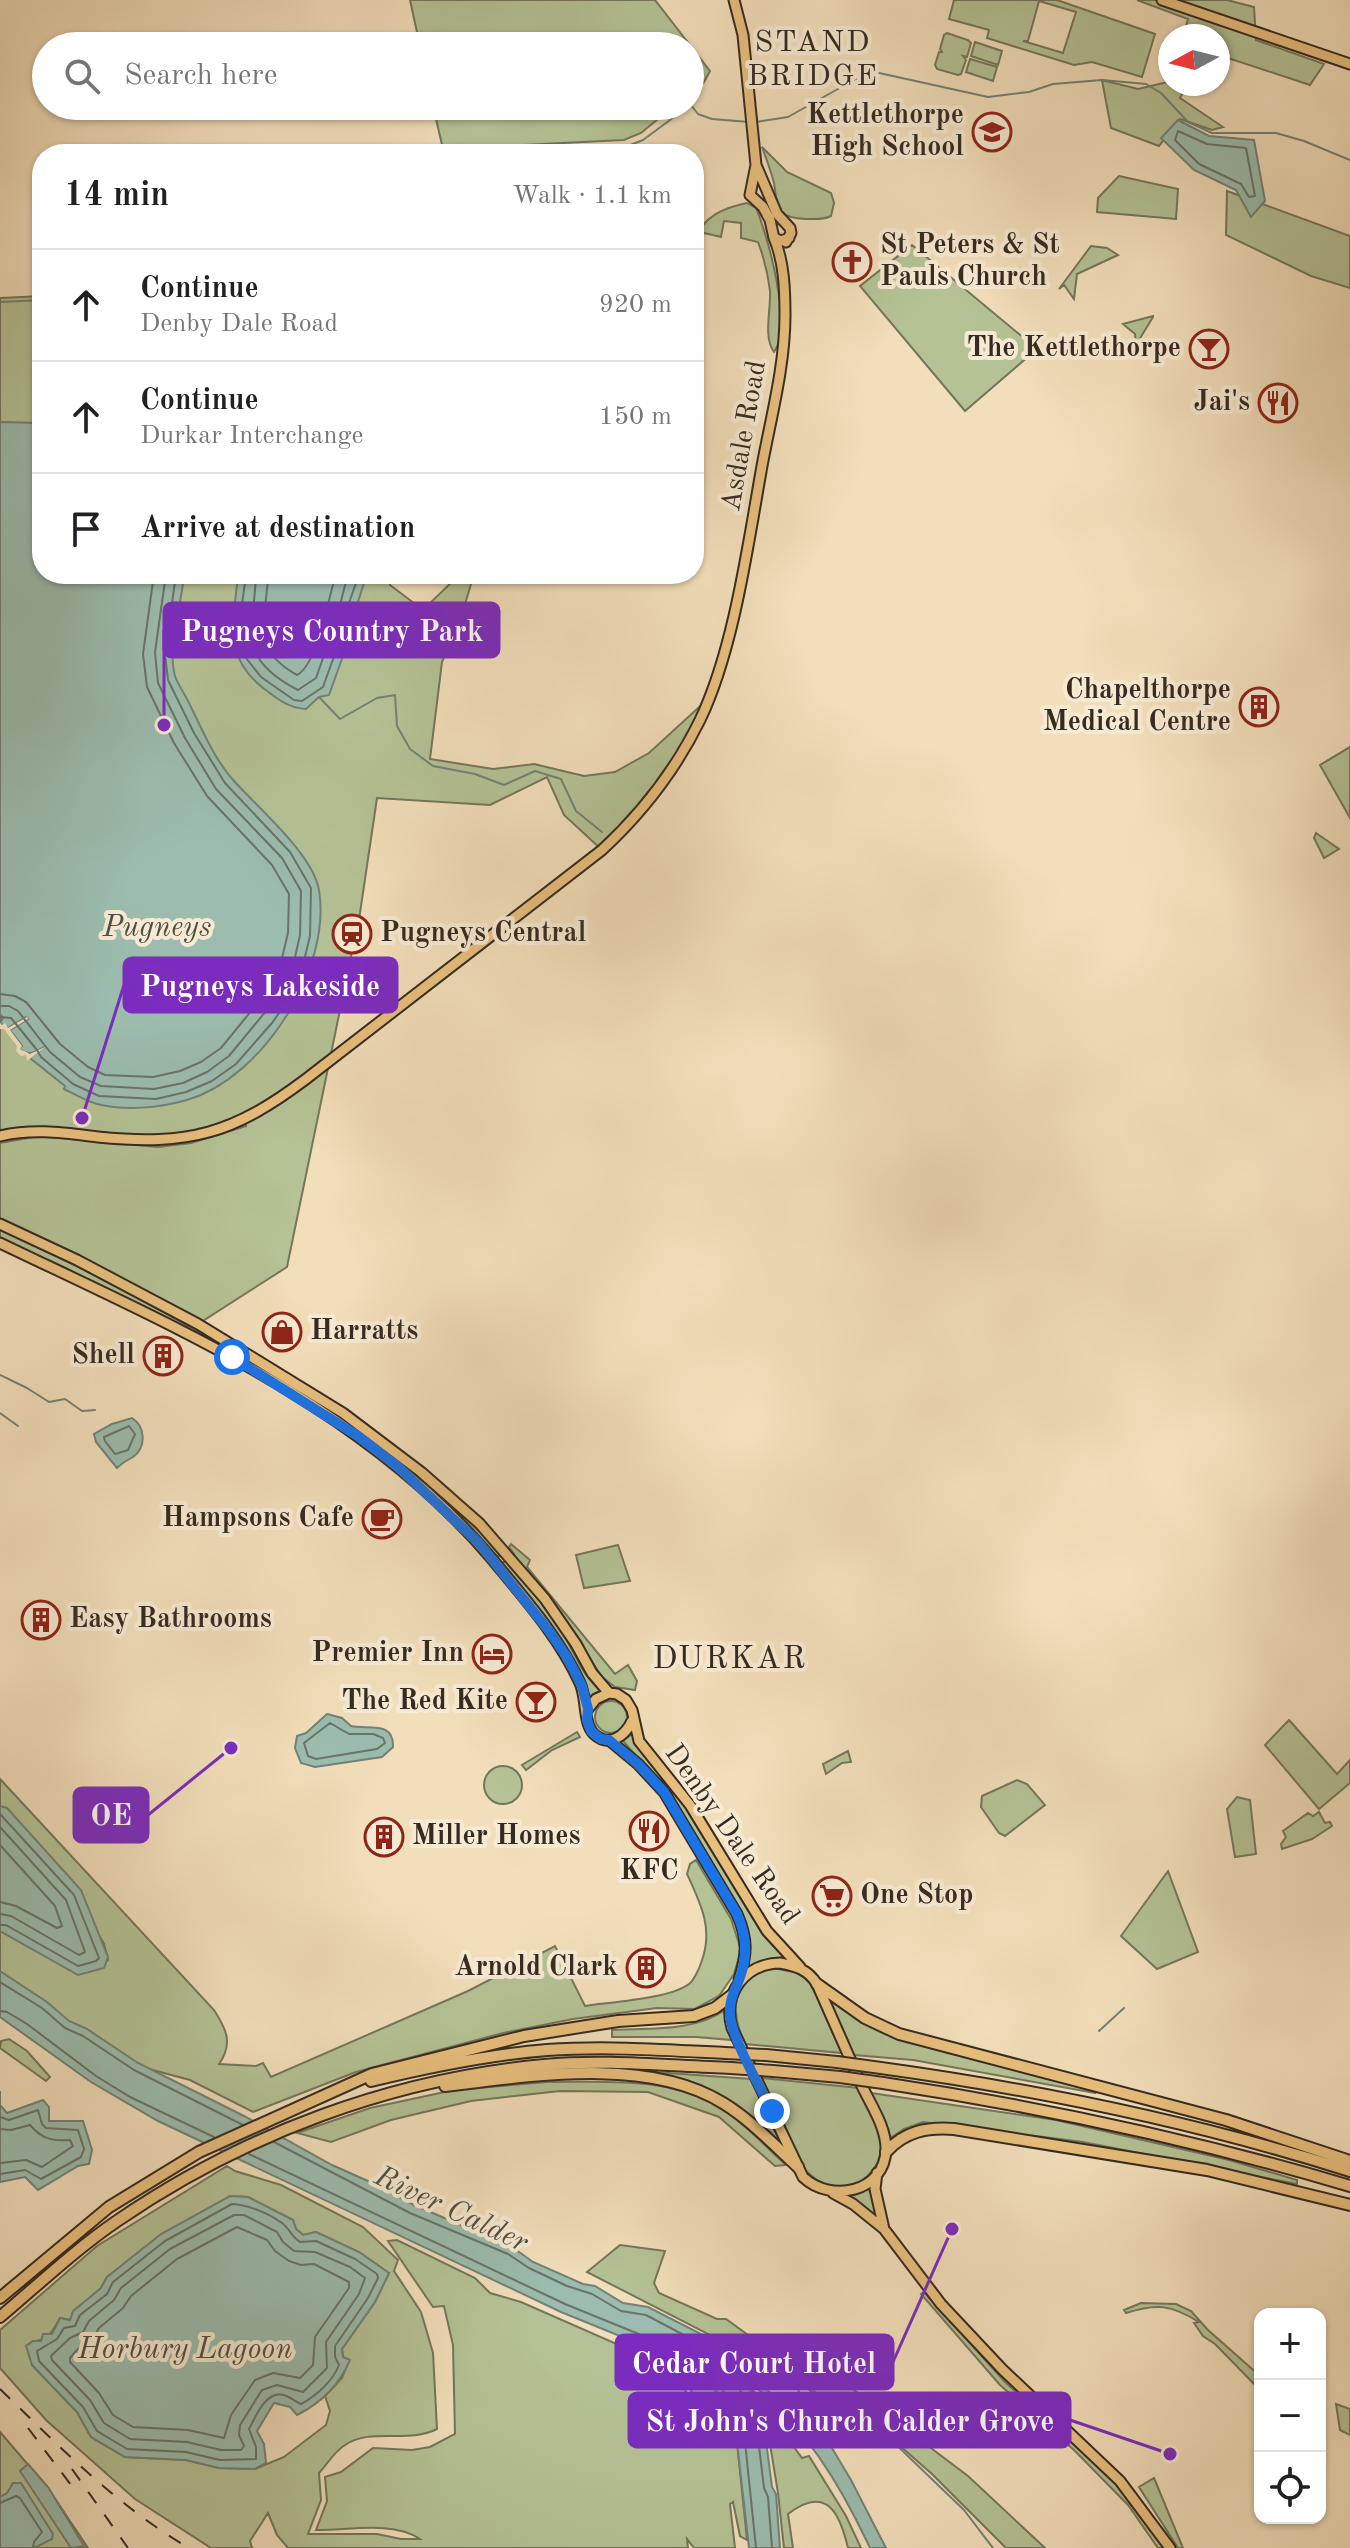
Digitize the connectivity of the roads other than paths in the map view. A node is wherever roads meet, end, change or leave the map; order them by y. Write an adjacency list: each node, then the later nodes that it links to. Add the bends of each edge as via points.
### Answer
1 (734, 0): 4 (main road, via 743,35)
2 (1162, 0): 3 (main road)
3 (1350, 64)
4 (756, 165): 5 (main road); 6 (main road)
5 (753, 185): 6 (main road); 7 (main road)
6 (767, 190): 7 (main road, via 763,201); 8 (main road)
7 (754, 201): 9 (main road, Asdale Road, via 763,207)
8 (786, 224): 9 (main road, via 779,223); 10 (main road)
9 (773, 234): 10 (main road, via 781,241); 11 (main road, Asdale Road)
10 (789, 238): 11 (main road)
11 (781, 253): 12 (main road, Asdale Road, via 782,358 733,615 699,721 641,812 602,850 467,955 285,1095 244,1120 202,1135 157,1141 56,1131)
12 (0, 1136)
13 (0, 1224): 15 (main road, Denby Dale Road, via 198,1324 343,1413 421,1472 480,1524 545,1599)
14 (0, 1243): 16 (main road, Denby Dale Road, via 226,1354 397,1466 479,1543 532,1609 567,1657)
15 (609, 1693): 16 (main road); 17 (main road, Denby Dale Road, via 626,1700)
16 (588, 1709): 18 (main road, Denby Dale Road, via 591,1731)
17 (632, 1721): 18 (main road, Denby Dale Road, via 623,1735); 19 (main road, Denby Dale Road, via 639,1741 690,1805 767,1931)
18 (609, 1740): 20 (main road, Denby Dale Road, via 664,1792 737,1914 747,1945)
19 (801, 1968): 20 (main road, via 760,1965); 21 (main road, Denby Dale Road)
20 (738, 1984): 22 (main road)
21 (817, 1984): 25 (main road, via 880,2125); 26 (highway, via 865,2018 899,2034 1226,2120)
22 (732, 1995): 23 (highway, via 694,2016 524,2036 372,2074); 27 (main road, via 732,2028)
23 (346, 2087): 28 (highway, bridge, via 469,2060 545,2050 766,2055 1087,2101); 34 (highway, via 199,2152 109,2207)
24 (399, 2091): 27 (highway, via 516,2077 643,2076 722,2102); 30 (highway, bridge, via 472,2073 595,2063 840,2077 990,2099 1143,2130); 35 (highway, via 304,2120 213,2163 115,2222)
25 (886, 2152): 29 (main road); 32 (highway, via 916,2131 954,2129 1207,2170)
26 (1350, 2161)
27 (798, 2167): 31 (main road, via 811,2185)
28 (1350, 2171)
29 (877, 2173): 31 (main road, via 852,2191); 33 (main road)
30 (1350, 2186)
31 (830, 2191): 33 (main road)
32 (1350, 2205)
33 (884, 2229): 36 (main road, via 941,2304 1120,2481)
34 (0, 2298)
35 (0, 2317)
36 (1170, 2548)

